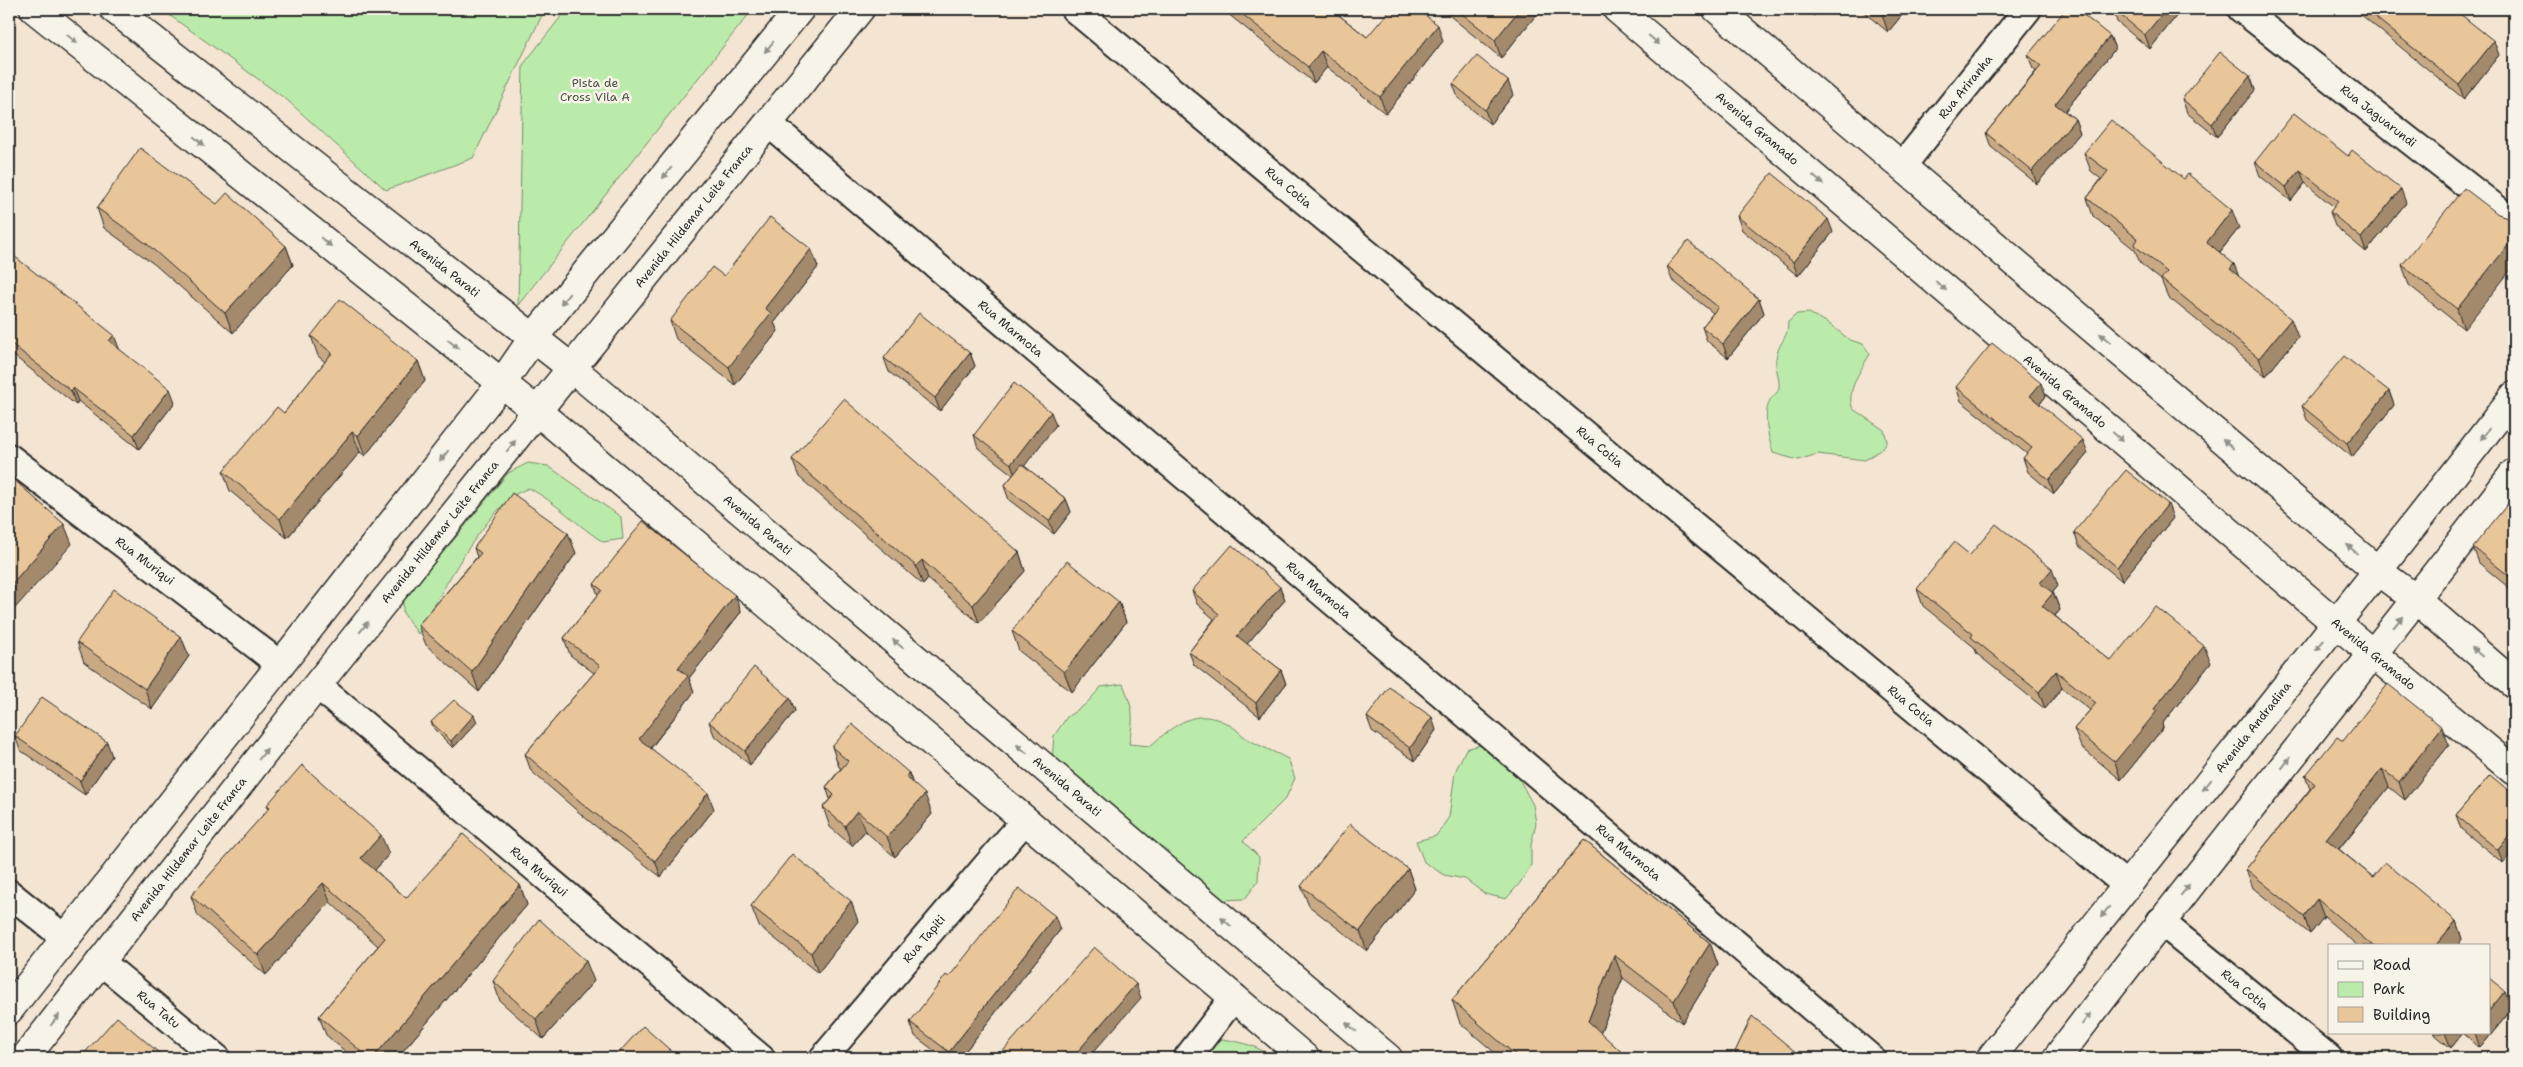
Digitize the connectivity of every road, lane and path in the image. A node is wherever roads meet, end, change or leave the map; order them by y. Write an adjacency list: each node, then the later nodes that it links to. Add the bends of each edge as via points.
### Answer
1 (34, 9): 15 (street, one-way to 15)
2 (114, 9): 13 (street, Avenida Parati)
3 (800, 9): 13 (street, one-way to 13)
4 (860, 9): 10 (street, Avenida Hildemar Leite Franca)
5 (1074, 9): 29 (street, Rua Cotia)
6 (1617, 9): 22 (street, Avenida Gramado, one-way to 22)
7 (1717, 9): 11 (street)
8 (2028, 9): 11 (street, Rua Ariranha)
9 (2241, 9): 12 (street, Rua Jaguarundi)
10 (768, 123): 14 (street, Avenida Hildemar Leite Franca); 43 (street, Rua Marmota)
11 (1903, 165): 20 (street, one-way to 11)
12 (2514, 222)
13 (532, 338): 14 (street, Avenida Parati); 15 (street)
14 (572, 369): 17 (street, Avenida Hildemar Leite Franca); 42 (street, Avenida Parati, one-way to 14)
15 (502, 383): 17 (street); 24 (street, one-way to 24)
16 (2514, 396): 20 (street, Avenida Andradina, one-way to 20)
17 (538, 412): 26 (street, Avenida Hildemar Leite Franca, one-way to 17); 28 (street)
18 (9, 457): 24 (street, Rua Muriqui)
19 (2514, 473): 21 (street)
20 (2379, 572): 21 (street); 22 (street, Avenida Andradina)
21 (2417, 600): 23 (street, one-way to 21); 25 (street, one-way to 21)
22 (2337, 624): 23 (street, Avenida Gramado); 29 (street, Avenida Andradina, one-way to 29)
23 (2373, 652): 27 (street, Avenida Gramado); 31 (street, one-way to 23)
24 (281, 664): 32 (street)
25 (2514, 684)
26 (318, 685): 33 (street, Avenida Hildemar Leite Franca, one-way to 26); 38 (street, Rua Muriqui)
27 (2514, 772)
28 (1025, 820): 34 (street); 39 (street, Rua Tapiti)
29 (2126, 885): 44 (street, Avenida Andradina, one-way to 44)
30 (9, 893): 32 (street)
31 (2160, 921): 45 (street, one-way to 31); 46 (street, Rua Cotia)
32 (66, 939): 35 (street)
33 (100, 961): 36 (street, Avenida Hildemar Leite Franca, one-way to 33); 37 (street, Rua Tatu)
34 (1234, 997): 40 (street); 41 (street)
35 (9, 1010)
36 (25, 1058)
37 (217, 1058)
38 (761, 1058)
39 (823, 1058)
40 (1187, 1058)
41 (1304, 1058)
42 (1388, 1058)
43 (1871, 1058)
44 (1991, 1058)
45 (2057, 1058)
46 (2329, 1058)

